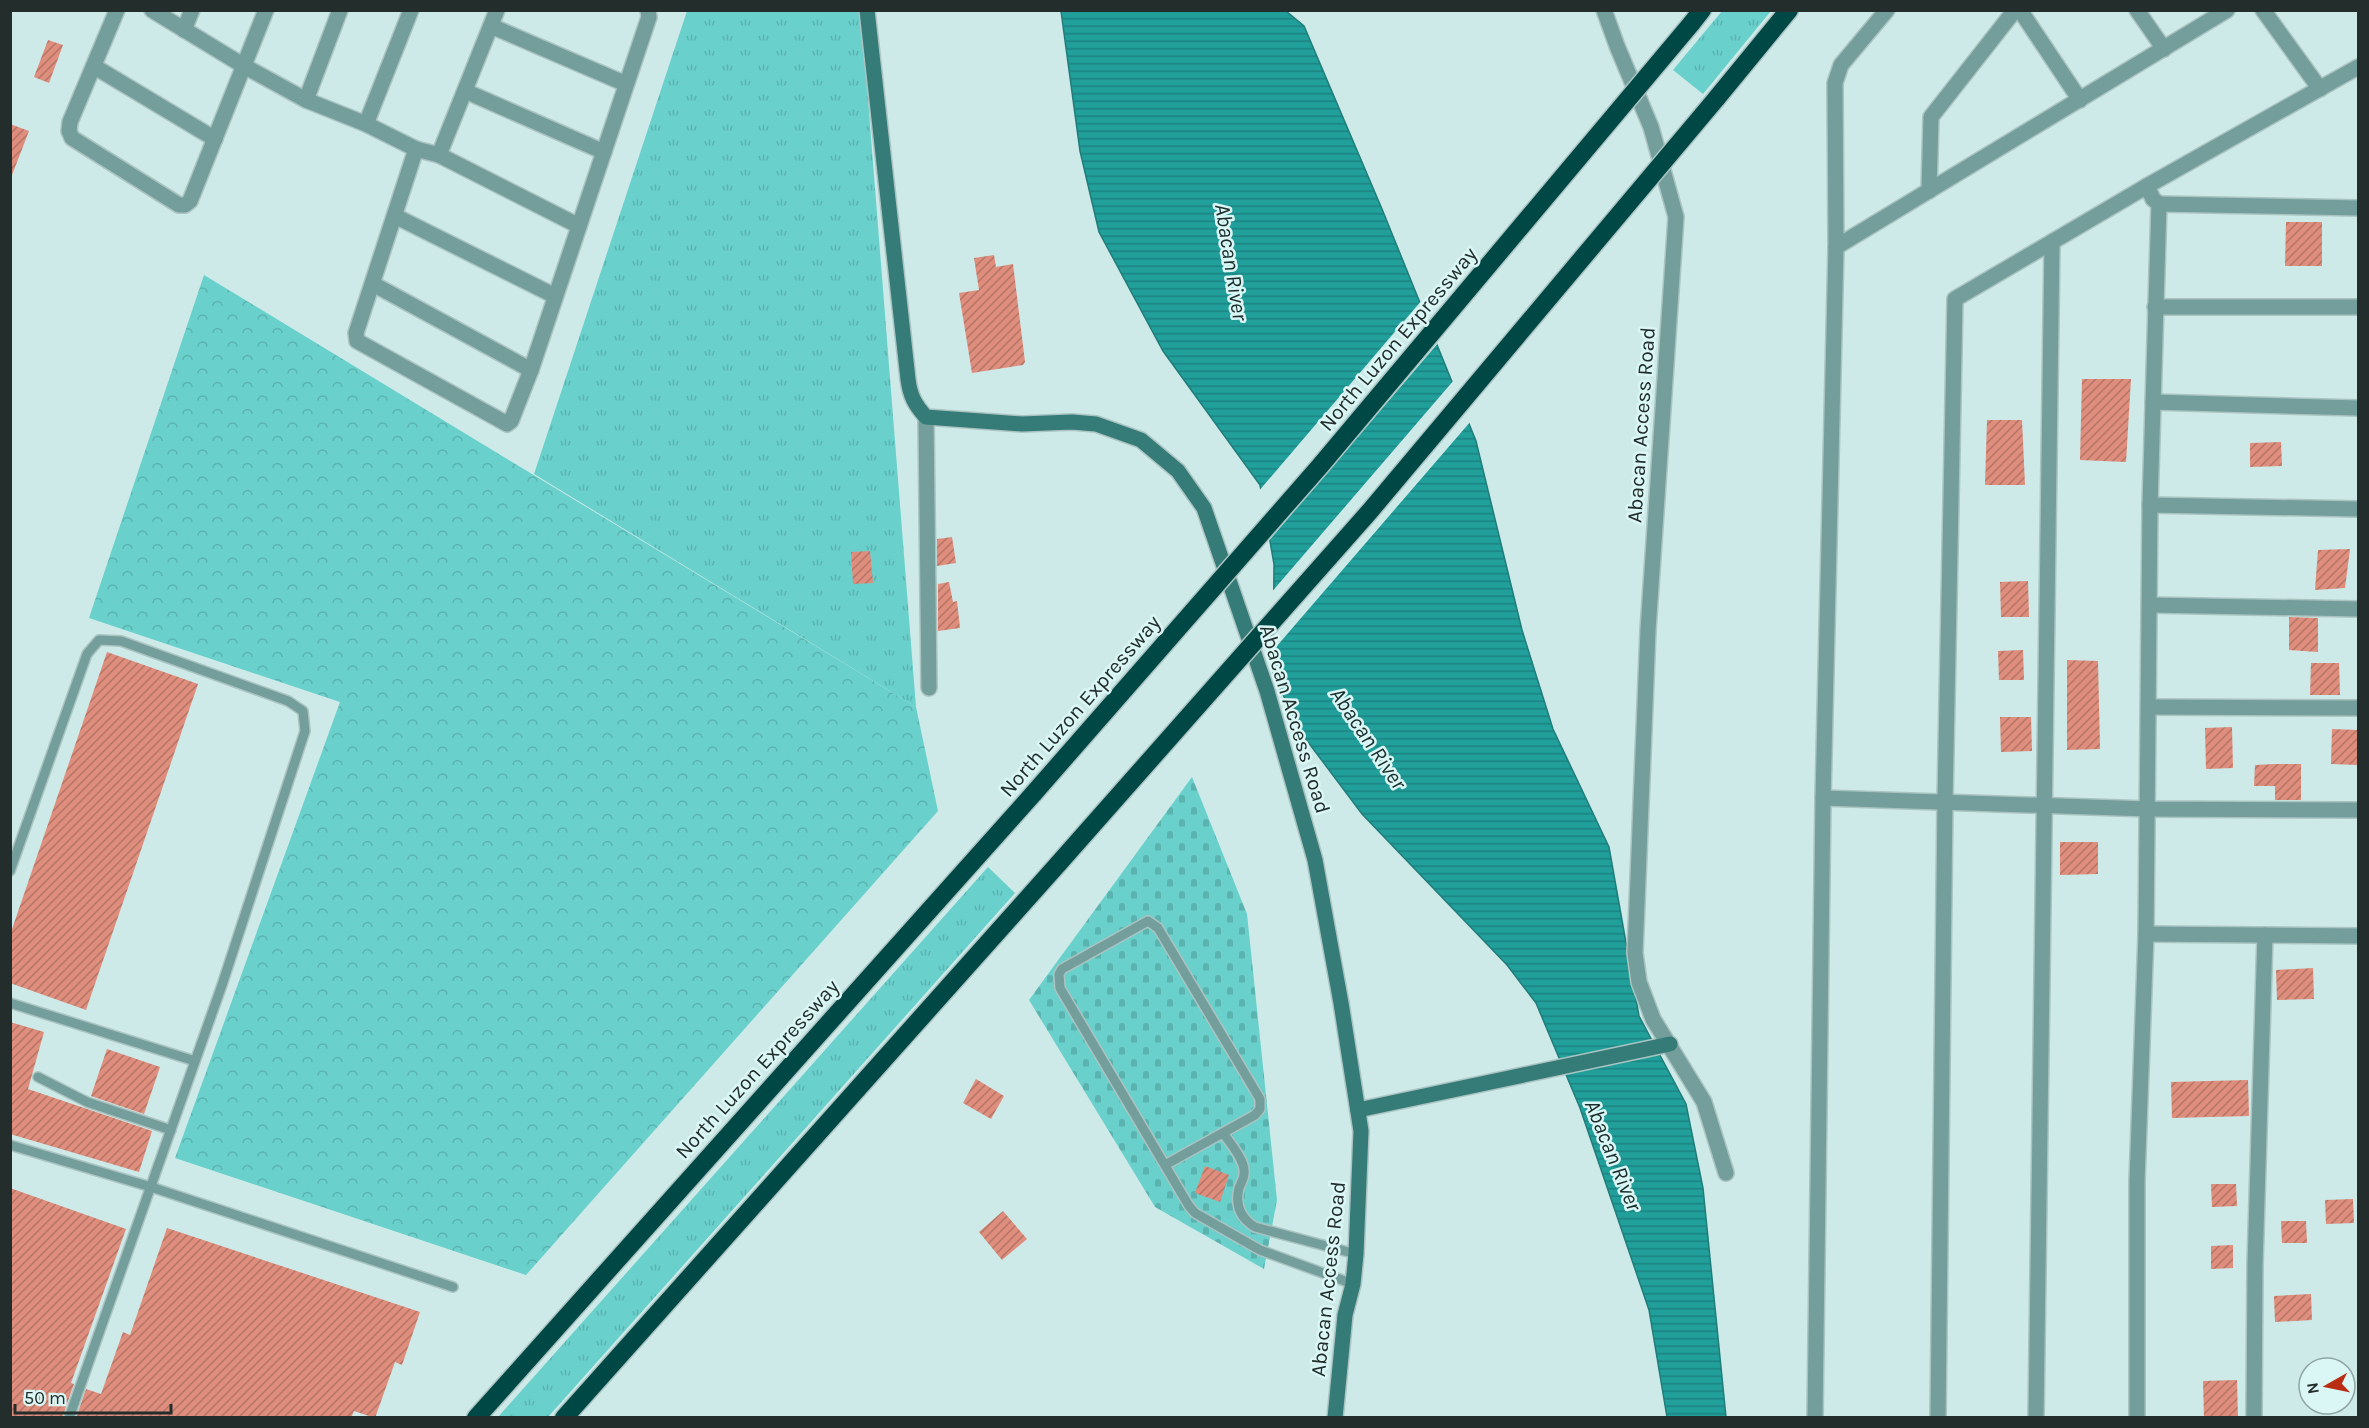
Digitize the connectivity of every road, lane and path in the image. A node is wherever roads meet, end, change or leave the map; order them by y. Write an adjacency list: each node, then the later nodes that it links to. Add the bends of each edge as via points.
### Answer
1 (117, 10): 23 (street)
2 (152, 10): 20 (street)
3 (192, 10): 20 (street)
4 (266, 10): 22 (street)
5 (340, 10): 28 (street)
6 (411, 10): 30 (street)
7 (497, 10): 19 (street)
8 (648, 10): 25 (street, via 649,18)
9 (867, 10): 50 (street, via 910,395)
10 (1604, 10): 68 (street, Abacan Access Road, via 1652,127 1676,217 1648,630 1635,953 1642,992)
11 (1789, 10): 83 (highway, bridge, via 1370,511)
12 (1887, 10): 42 (street, via 1841,65 1835,83)
13 (2015, 10): 36 (street, via 1931,117)
14 (2020, 10): 29 (street)
15 (2137, 10): 21 (street)
16 (2227, 10): 21 (street)
17 (2263, 10): 26 (street)
18 (1696, 17): 82 (highway, North Luzon Expressway, bridge, via 1320,466)
19 (491, 26): 25 (street); 27 (street)
20 (184, 30): 22 (street)
21 (2164, 48): 29 (street)
22 (244, 66): 28 (street); 31 (street)
23 (95, 67): 31 (street); 31 (street, via 70,122 72,138 179,205 190,201)
24 (2358, 67): 26 (street)
25 (626, 84): 33 (street)
26 (2320, 89): 35 (street)
27 (465, 91): 33 (street); 34 (street)
28 (306, 100): 30 (street)
29 (2080, 100): 36 (street)
30 (366, 124): 32 (street)
31 (215, 139)
32 (416, 149): 34 (street); 39 (street)
33 (604, 152): 40 (street)
34 (438, 155): 40 (street)
35 (2147, 186): 37 (street); 41 (street)
36 (1929, 191): 42 (street)
37 (2159, 204): 38 (street); 45 (street)
38 (2358, 208)
39 (395, 216): 43 (street); 44 (street)
40 (579, 226): 44 (street)
41 (2052, 242): 59 (street, via 1955,300); 60 (street)
42 (1836, 247): 58 (street)
43 (373, 284): 47 (street); 47 (street, via 356,333 357,341 502,423 511,421)
44 (555, 296): 47 (street)
45 (2155, 307): 46 (street); 48 (street)
46 (2358, 307)
47 (531, 370)
48 (2153, 402): 49 (street); 51 (street)
49 (2358, 408)
50 (926, 417): 55 (street); 71 (street, Abacan Access Road, via 1022,424 1096,424 1141,440 1178,471 1204,508 1267,691 1315,860)
51 (2150, 505): 52 (street); 53 (street)
52 (2358, 509)
53 (2150, 605): 54 (street); 56 (street)
54 (2358, 609)
55 (929, 688)
56 (2149, 707): 57 (street); 61 (street)
57 (2358, 708)
58 (1823, 798): 59 (street); 85 (street)
59 (1945, 801): 60 (street); 86 (street)
60 (2042, 804): 61 (street); 87 (street)
61 (2148, 808): 62 (street); 64 (street)
62 (2358, 810)
63 (10, 871): 69 (lane, via 87,654 99,640 121,641 288,701 303,711 305,731)
64 (2146, 934): 65 (street); 88 (street, via 2137,1181)
65 (2265, 934): 66 (street); 89 (street)
66 (2358, 936)
67 (10, 1003): 69 (lane)
68 (1665, 1046): 71 (street); 76 (street, Abacan Access Road, via 1704,1102)
69 (195, 1061): 72 (lane)
70 (38, 1077): 72 (lane, via 87,1102)
71 (1358, 1110): 78 (street, Abacan Access Road, via 1361,1131)
72 (171, 1130): 77 (lane)
73 (1223, 1133): 75 (lane); 75 (lane, via 1255,1115 1260,1099 1158,928 1148,921 1062,969 1058,980); 78 (lane, via 1243,1166 1237,1206 1247,1222)
74 (10, 1145): 77 (lane)
75 (1165, 1165): 79 (lane, via 1189,1206 1202,1218 1260,1250)
76 (1726, 1173)
77 (151, 1187): 80 (lane); 81 (lane)
78 (1356, 1254): 79 (street, Abacan Access Road)
79 (1353, 1284): 84 (street, Abacan Access Road, via 1345,1316)
80 (453, 1287)
81 (69, 1418)
82 (476, 1418)
83 (564, 1418)
84 (1335, 1418)
85 (1815, 1418)
86 (1938, 1418)
87 (2036, 1418)
88 (2137, 1418)
89 (2254, 1418)

